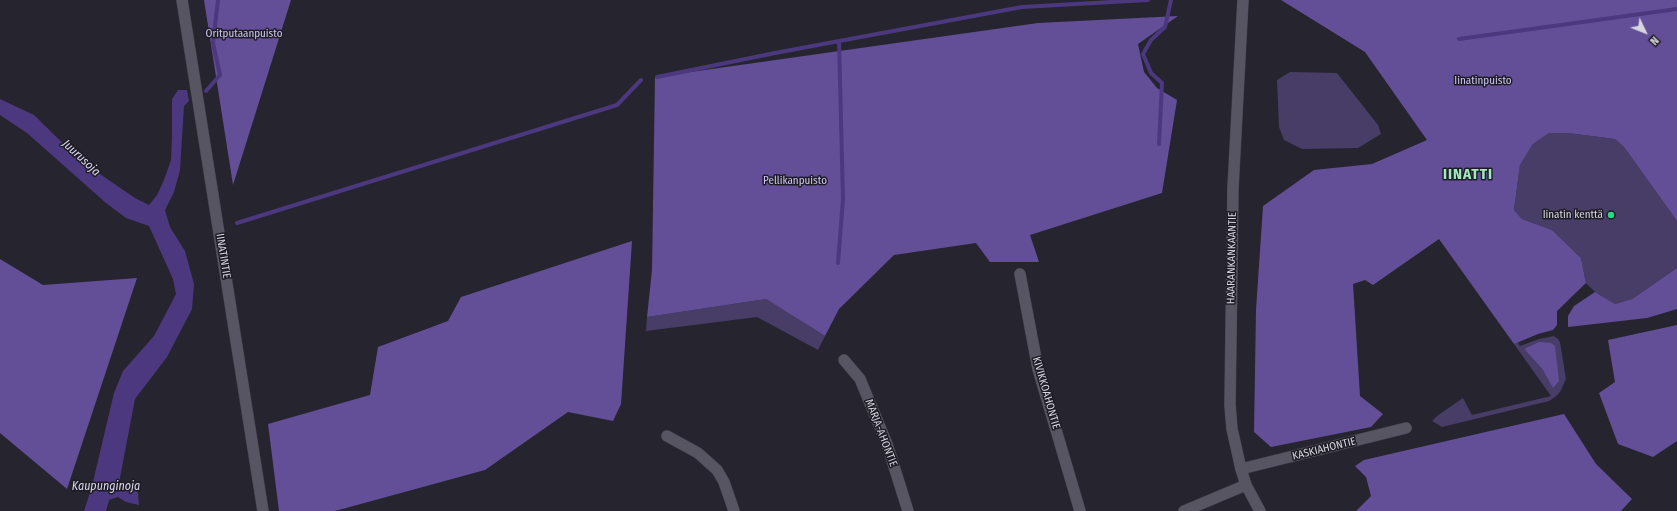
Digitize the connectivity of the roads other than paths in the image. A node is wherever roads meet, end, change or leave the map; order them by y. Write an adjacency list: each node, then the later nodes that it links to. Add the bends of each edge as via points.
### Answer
1 (182, 0): 9 (street, IINATINTIE)
2 (1244, 0): 7 (street, HAARANKANKAANTIE, via 1232,188 1230,405 1232,429)
3 (1020, 274): 12 (street, KIVIKKOAHONTIE, via 1038,368)
4 (844, 360): 11 (street, MARJA-AHONTIE, via 860,379 887,444)
5 (1406, 428): 7 (street, KASKIAHONTIE)
6 (667, 436): 10 (street, via 698,453 716,470 724,482)
7 (1241, 470): 8 (street, HAARANKANKAANTIE)
8 (1246, 486): 13 (street); 14 (street, HAARANKANKAANTIE)
9 (263, 511)
10 (734, 511)
11 (908, 511)
12 (1080, 511)
13 (1184, 511)
14 (1260, 511)

